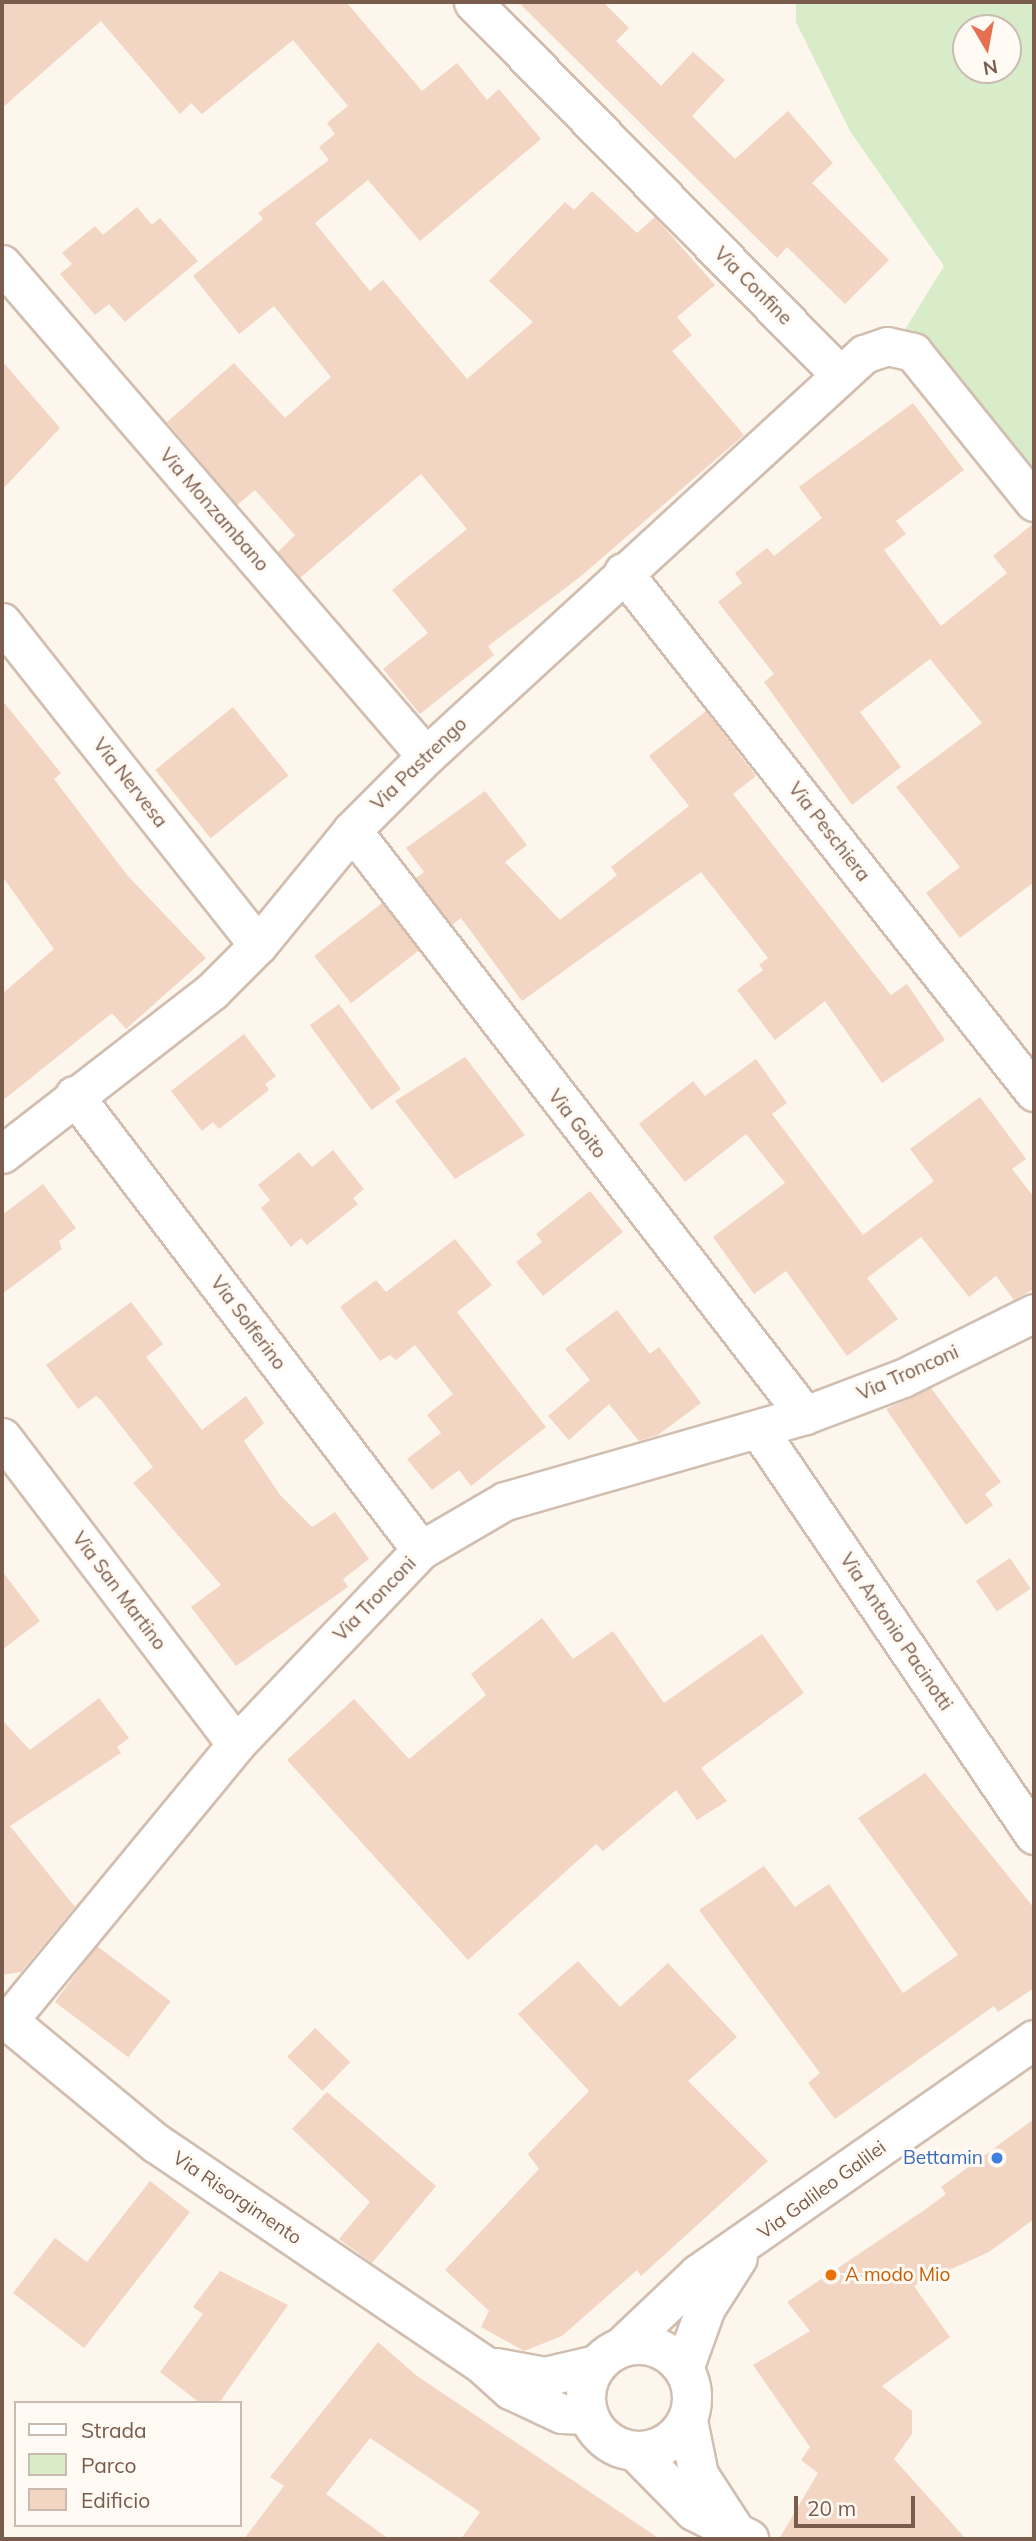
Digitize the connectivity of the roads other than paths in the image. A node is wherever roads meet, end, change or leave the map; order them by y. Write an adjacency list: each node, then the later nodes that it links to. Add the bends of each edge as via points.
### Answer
1 (472, 2): 3 (street, Via Confine)
2 (2, 264): 7 (street, Via Monzambano)
3 (840, 374): 4 (street, via 887,346 913,352); 5 (street, Via Pastrengo)
4 (1034, 502)
5 (623, 572): 7 (street, Via Pastrengo); 10 (street, Via Peschiera)
6 (2, 622): 9 (street, Via Nervesa)
7 (426, 756): 8 (street, Via Pastrengo)
8 (352, 830): 9 (street, Via Pastrengo); 14 (street, Via Goito)
9 (258, 945): 11 (street, Via Pastrengo, via 212,991)
10 (1034, 1092)
11 (74, 1095): 12 (street, Via Pastrengo); 17 (street, Via Solferino)
12 (2, 1154)
13 (1034, 1313): 14 (street, Via Tronconi, via 903,1378)
14 (805, 1415): 15 (street, Via Tronconi)
15 (758, 1429): 17 (street, Via Tronconi, via 505,1501); 19 (street, Via Antonio Pacinotti)
16 (2, 1437): 18 (street, Via San Martino)
17 (421, 1550): 18 (street, Via Tronconi)
18 (236, 1744): 20 (street, Via Tronconi)
19 (1034, 1835)
20 (5, 2019): 24 (street, Via Risorgimento, via 157,2144)
21 (1034, 2040): 22 (street, Via Galileo Galilei)
22 (747, 2244): 23 (street, Via Galileo Galilei, via 677,2291); 25 (street, Via Galileo Galilei, via 706,2308)
23 (609, 2356): 24 (street, Via Risorgimento, via 545,2377); 25 (street, Via Risorgimento, via 657,2347); 26 (street, via 586,2398)
24 (483, 2365): 26 (street, Via Risorgimento, via 528,2400 562,2414)
25 (684, 2369): 27 (street, via 692,2385)
26 (589, 2415): 28 (street, via 606,2441)
27 (688, 2421): 28 (street, via 667,2444); 29 (street, via 699,2475)
28 (636, 2452): 29 (street, via 694,2511)
29 (742, 2535)

